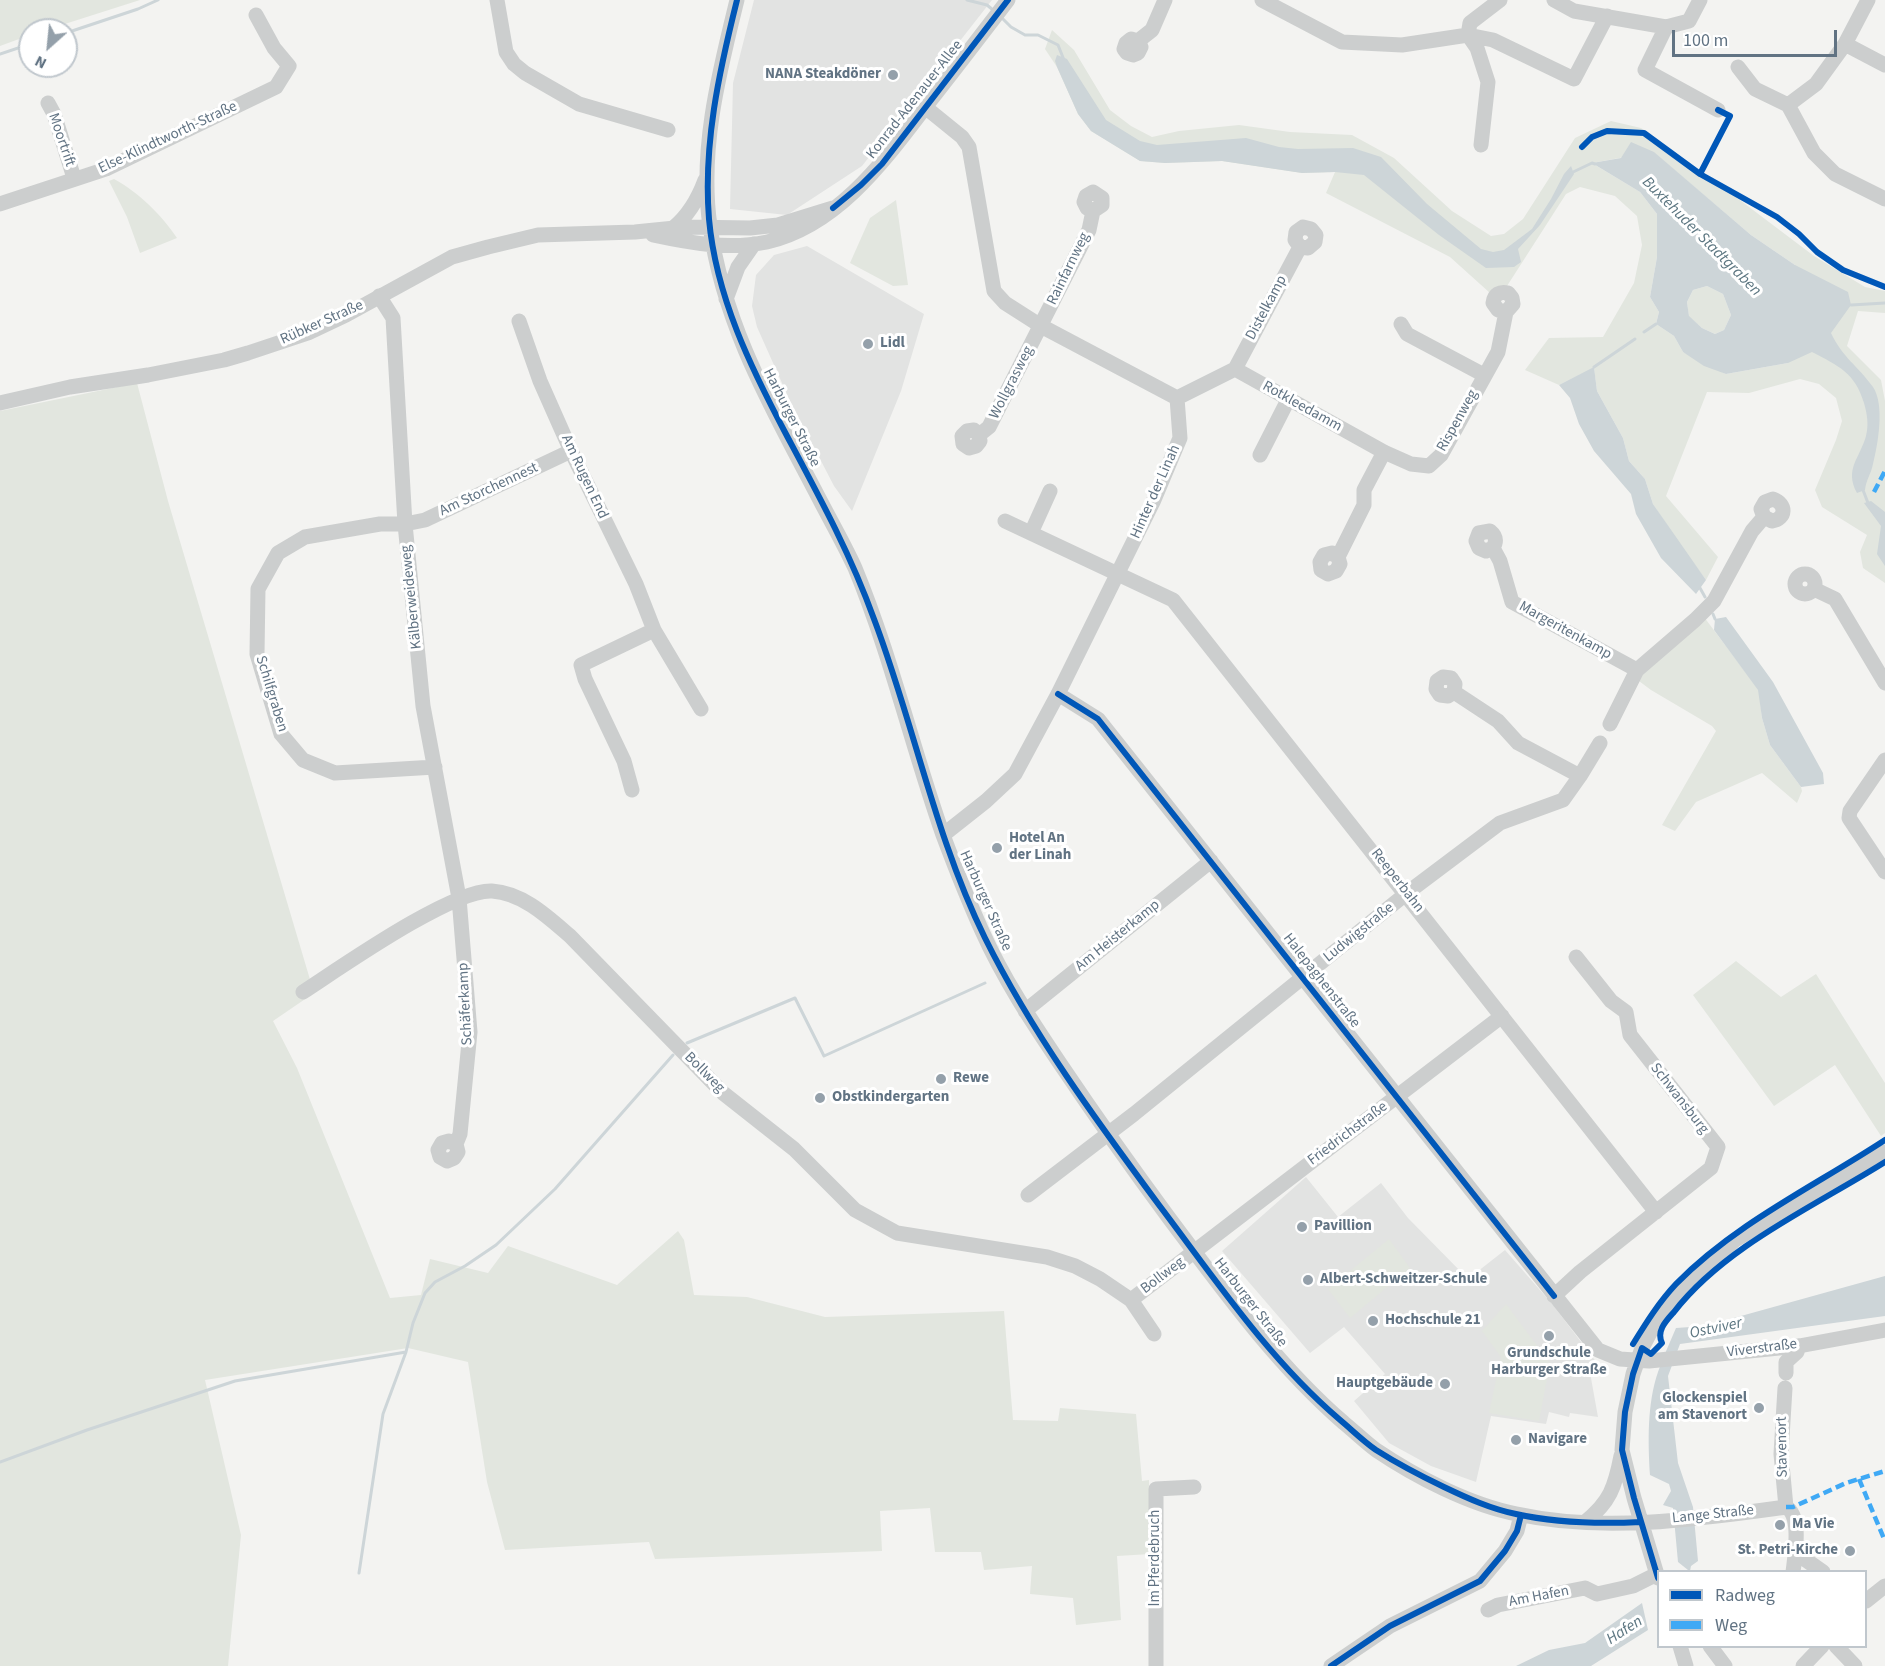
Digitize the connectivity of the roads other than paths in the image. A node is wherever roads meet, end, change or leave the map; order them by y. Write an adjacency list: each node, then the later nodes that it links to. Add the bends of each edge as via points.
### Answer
1 (497, 0): 22 (street, via 506,52 525,73 579,105)
2 (737, 0): 24 (street, Harburger Straße, via 716,96)
3 (1008, 0): 20 (street, Konrad-Adenauer-Allee)
4 (1165, 0): 14 (street, via 1152,30)
5 (1262, 0): 13 (street, via 1342,42 1402,45)
6 (1500, 0): 13 (street, via 1470,23)
7 (1554, 0): 11 (street, via 1574,11)
8 (1700, 0): 12 (street, via 1689,21)
9 (1868, 0): 15 (street)
10 (256, 15): 25 (street, Else-Klindtworth-Straße, via 289,66 276,87 106,169)
11 (1607, 16): 12 (street); 13 (street, via 1574,79 1493,40)
12 (1666, 27): 21 (street, via 1645,70)
13 (1468, 35): 23 (street, via 1477,48 1488,82)
14 (1138, 41)
15 (1845, 44): 16 (street); 19 (street, via 1816,84)
16 (1885, 65)
17 (1738, 67): 19 (street, via 1755,89)
18 (48, 103): 25 (street, Moortrift)
19 (1788, 105): 26 (street, via 1815,153 1835,174)
20 (925, 107): 28 (street, Konrad-Adenauer-Allee, via 882,164); 41 (street, via 962,136 969,147 994,291 1005,303)
21 (1718, 110)
22 (668, 130)
23 (1481, 145)
24 (708, 172): 30 (street, Harburger Straße); 31 (street, via 694,204)
25 (74, 178): 27 (street, Else-Klindtworth-Straße)
26 (1885, 199)
27 (0, 204)
28 (833, 208): 30 (street, Konrad-Adenauer-Allee, via 778,225); 34 (street, Konrad-Adenauer-Allee, via 799,231)
29 (1094, 211): 41 (street, Rainfarnweg, via 1089,230)
30 (710, 227): 31 (street, Rübker Straße); 33 (street, Harburger Straße)
31 (673, 228): 32 (street, Rübker Straße)
32 (635, 232): 33 (street, Rübker Straße); 36 (street, Rübker Straße, via 538,235 488,246 452,257)
33 (713, 244): 34 (street, Konrad-Adenauer-Allee); 37 (street, Harburger Straße)
34 (754, 244): 37 (street, via 738,267)
35 (1300, 247): 42 (street, Distelkamp)
36 (380, 296): 46 (street, Rübker Straße, via 308,333 224,360); 55 (street, Kälberweideweg, via 393,318)
37 (726, 299): 73 (street, Harburger Straße, via 763,392 852,563 877,625)
38 (1506, 312): 43 (street, Rispenweg, via 1497,352)
39 (519, 321): 48 (street, Am Rugen End)
40 (1401, 324): 43 (street, Rispenweg, via 1407,334)
41 (1041, 326): 44 (street); 47 (street, Wollgrasweg, via 989,427)
42 (1235, 369): 44 (street); 45 (street, Rotkleedamm)
43 (1484, 375): 51 (street, Rispenweg, via 1441,455)
44 (1177, 398): 59 (street, Hinter der Linah, via 1180,438)
45 (1288, 400): 49 (street, Rotkleedamm); 50 (street)
46 (0, 403)
47 (979, 435)
48 (571, 451): 55 (street, Am Storchennest, via 425,520); 61 (street, Am Rugen End, via 636,584)
49 (1384, 452): 51 (street, Rotkleedamm, via 1411,464); 58 (street, via 1364,490 1364,505)
50 (1260, 454)
51 (1429, 466)
52 (1050, 491): 56 (street)
53 (1764, 517): 62 (street, via 1752,531 1714,601)
54 (1005, 521): 56 (street, Reeperbahn)
55 (405, 524): 70 (street, Kälberweideweg, via 423,706); 70 (street, Schilfgraben, via 380,524 305,537 278,553 258,589 257,654 281,734 303,760 335,773)
56 (1031, 533): 59 (street, Reeperbahn)
57 (1493, 548): 62 (street, Margeritenkamp, via 1512,602)
58 (1338, 557)
59 (1119, 573): 65 (street, Hinter der Linah); 76 (street, Reeperbahn, via 1173,600)
60 (1814, 589): 63 (street, via 1834,598)
61 (654, 630): 66 (street, Am Rugen End); 72 (street, via 581,665 624,761)
62 (1637, 670): 67 (street)
63 (1885, 683)
64 (1454, 692): 71 (street, via 1498,720 1518,743)
65 (1058, 694): 73 (street, Hinter der Linah, via 1014,774); 74 (street, Halepaghenstraße, via 1098,719)
66 (701, 709)
67 (1610, 724)
68 (1600, 743): 71 (street, Ludwigstraße)
69 (1885, 760): 75 (street, via 1849,818)
70 (435, 767): 77 (street, Kälberweideweg)
71 (1580, 776): 76 (street, Ludwigstraße, via 1563,800 1500,823)
72 (632, 790)
73 (943, 835): 81 (street, Harburger Straße, via 984,935)
74 (1211, 861): 79 (street, Halepaghenstraße); 81 (street, Am Heisterkamp)
75 (1885, 872)
76 (1407, 893): 79 (street, Ludwigstraße); 82 (street, Reeperbahn)
77 (459, 898): 80 (street, Bollweg); 85 (street, Schäferkamp, via 470,1032); 91 (street, Bollweg, via 490,891 515,896 544,914 723,1093 794,1149 855,1210 897,1233 1047,1257 1075,1266)
78 (1576, 957): 88 (street, Schwansburg, via 1611,1001 1626,1012 1630,1035 1718,1148 1711,1168)
79 (1304, 978): 83 (street, Halepaghenstraße); 84 (street, Ludwigstraße)
80 (303, 992)
81 (1025, 1011): 84 (street, Harburger Straße)
82 (1502, 1016): 83 (street, Friedrichstraße); 88 (street, Reeperbahn)
83 (1397, 1097): 89 (street, Friedrichstraße); 90 (street, Halepaghenstraße)
84 (1108, 1136): 87 (street, Ludwigstraße); 89 (street, Harburger Straße)
85 (456, 1144)
86 (1885, 1152): 95 (street, via 1735,1240 1700,1271 1665,1312)
87 (1028, 1195)
88 (1656, 1212): 90 (street, Schwansburg)
89 (1194, 1252): 91 (street, Bollweg); 99 (street, Harburger Straße, via 1287,1369 1372,1447 1468,1498)
90 (1554, 1296): 95 (street, Halepaghenstraße, via 1598,1350)
91 (1131, 1300): 93 (street, Bollweg)
92 (1885, 1330): 94 (street, Viverstraße)
93 (1154, 1334)
94 (1799, 1346): 95 (street, Viverstraße); 98 (street, Stavenort, via 1786,1362 1781,1454)
95 (1637, 1361): 96 (street, via 1625,1412)
96 (1622, 1450): 100 (street, via 1616,1482 1608,1499); 101 (street)
97 (1194, 1488): 114 (street, Im Pferdebruch, via 1155,1489)
98 (1786, 1507): 101 (street, Lange Straße, via 1704,1519); 102 (street, Stavenort, via 1796,1518)
99 (1521, 1515): 100 (street, Harburger Straße); 115 (street, via 1505,1551 1480,1581 1390,1626)
100 (1585, 1522): 101 (street, Harburger Straße)
101 (1641, 1522): 105 (street)
102 (1796, 1553): 103 (street, Stavenort); 104 (street)
103 (1793, 1570)
104 (1820, 1570)
105 (1657, 1573)
106 (1657, 1576): 109 (street, Am Hafen, via 1597,1594 1585,1588)
107 (1885, 1586): 108 (street)
108 (1867, 1601)
109 (1488, 1610)
110 (1680, 1648): 116 (street)
111 (1711, 1648): 117 (street)
112 (1819, 1648): 118 (street)
113 (1837, 1648): 119 (street)
114 (1156, 1666)
115 (1331, 1666)
116 (1686, 1666)
117 (1725, 1666)
118 (1803, 1666)
119 (1855, 1666)

